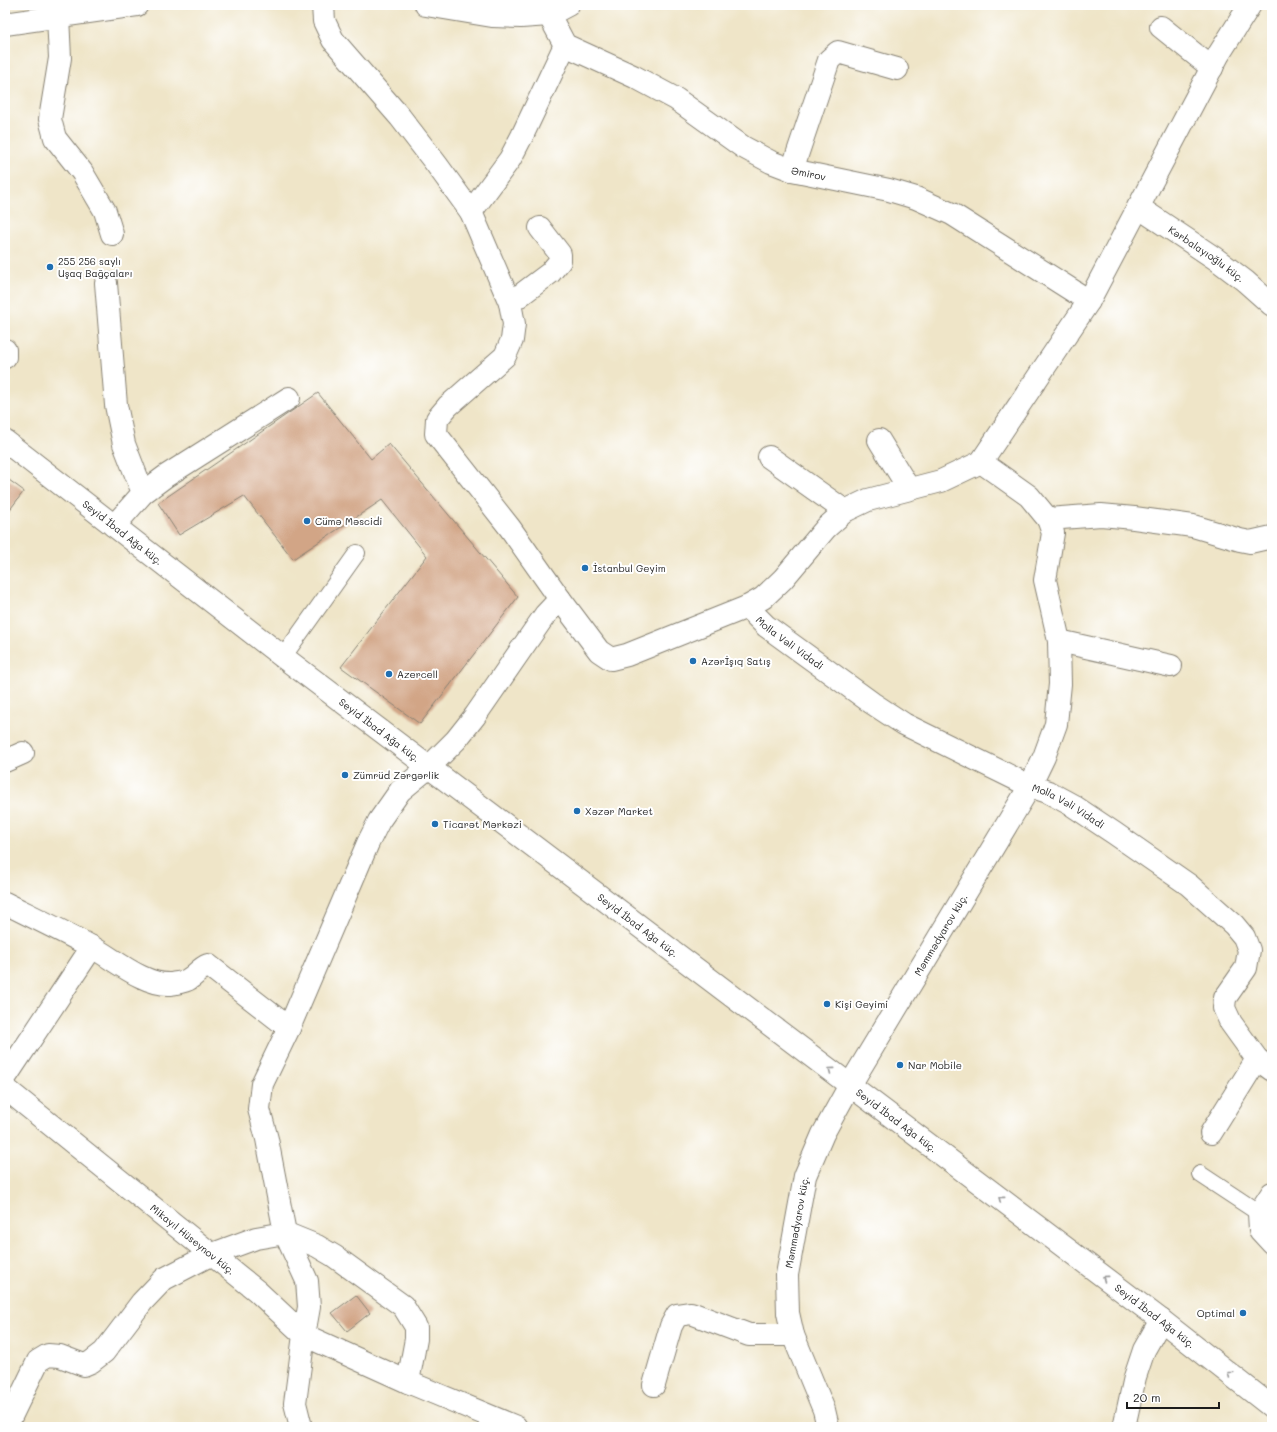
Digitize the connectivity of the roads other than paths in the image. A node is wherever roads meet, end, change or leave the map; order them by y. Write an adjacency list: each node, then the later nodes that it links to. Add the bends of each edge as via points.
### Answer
1 (137, 5): 5 (street)
2 (323, 5): 15 (street, via 324,21 333,40 428,153)
3 (426, 5): 6 (street, via 492,16 522,17)
4 (1250, 5): 11 (street)
5 (99, 8): 7 (street)
6 (558, 10): 10 (street)
7 (58, 16): 8 (street); 17 (street, via 60,58 50,119 54,138 82,172 105,211)
8 (5, 24)
9 (1161, 27): 11 (street)
10 (565, 45): 13 (street, Əmirov, via 676,99 743,147); 15 (street, via 510,159)
11 (1212, 68): 14 (street)
12 (896, 69): 13 (street, via 838,52 829,60)
13 (792, 170): 19 (street, Əmirov, via 916,198 952,214)
14 (1138, 207): 19 (street); 21 (street, Kərbalayıoğlu küç., via 1216,258)
15 (471, 212): 20 (street)
16 (540, 228): 20 (street, via 560,254 560,261 550,273)
17 (112, 234)
18 (106, 283): 30 (street, via 116,405 124,444)
19 (1089, 301): 28 (street)
20 (510, 303): 36 (street, via 514,324 512,340 505,356 448,406 438,419 436,434 510,528)
21 (1272, 305)
22 (5, 350): 23 (street)
23 (5, 357)
24 (289, 398): 30 (street, via 166,476)
25 (879, 440): 29 (street)
26 (5, 441): 33 (street, Seyid İbad Ağa küç.)
27 (769, 457): 31 (street)
28 (981, 462): 29 (street, via 942,481); 32 (street, Məmmədyarov küç., via 1028,496)
29 (909, 489): 31 (street, via 868,500)
30 (144, 493): 33 (street)
31 (845, 511): 37 (street, via 826,528 784,578 763,598)
32 (1048, 519): 34 (street, via 1101,515 1193,526 1250,542); 38 (street, Məmmədyarov küç., via 1053,533 1045,580)
33 (114, 526): 39 (street, Seyid İbad Ağa küç.)
34 (1272, 537)
35 (357, 553): 39 (lane)
36 (560, 599): 37 (street, via 599,651 611,659); 41 (street, via 545,615 475,716)
37 (747, 607): 42 (street, Molla Vəli Vidadi, via 766,626 904,724)
38 (1059, 641): 40 (street); 42 (street, Məmmədyarov küç., via 1060,684 1056,724)
39 (284, 657): 41 (street, Seyid İbad Ağa küç.)
40 (1171, 666)
41 (429, 767): 45 (street, via 400,791 376,827); 48 (street, Seyid İbad Ağa küç., one-way to 41)
42 (1030, 786): 46 (street, Molla Vəli Vidadi, via 1072,805 1114,833 1189,885 1234,925 1250,950 1246,968 1225,998 1224,1008 1231,1023); 48 (street, Məmmədyarov küç.)
43 (5, 903): 44 (street)
44 (92, 947): 45 (street, via 136,974 157,983 171,984 188,980 208,965); 47 (street)
45 (289, 1028): 54 (street, via 262,1084 259,1109)
46 (1264, 1064): 50 (street)
47 (5, 1078)
48 (850, 1085): 57 (street, Seyid İbad Ağa küç., one-way to 48); 59 (street, Məmmədyarov küç., via 823,1134 805,1176 787,1276 788,1313)
49 (5, 1088): 56 (street, Mikayıl Hüseynov küç.)
50 (1211, 1133)
51 (1200, 1174): 53 (lane)
52 (1272, 1194): 53 (street)
53 (1258, 1213): 55 (street, via 1260,1230)
54 (285, 1233): 56 (street, via 256,1238); 58 (street, via 307,1281 309,1307); 60 (street, via 334,1256 403,1306 416,1327)
55 (1272, 1243)
56 (210, 1255): 58 (street, Mikayıl Hüseynov küç., via 257,1291); 63 (street, via 164,1280 142,1302 104,1352 91,1362 84,1364 48,1355 38,1361)
57 (1161, 1320): 62 (street, Seyid İbad Ağa küç., one-way to 57); 67 (street, via 1144,1350)
58 (304, 1335): 60 (street, Mikayıl Hüseynov küç.); 64 (street, via 295,1403)
59 (793, 1335): 61 (street, via 749,1335 690,1313 677,1314 671,1326); 66 (street, Məmmədyarov küç., via 824,1410)
60 (408, 1382): 65 (street, Mikayıl Hüseynov küç.)
61 (654, 1385)
62 (1272, 1406)
63 (6, 1427)
64 (301, 1427)
65 (516, 1427)
66 (828, 1427)
67 (1124, 1427)

